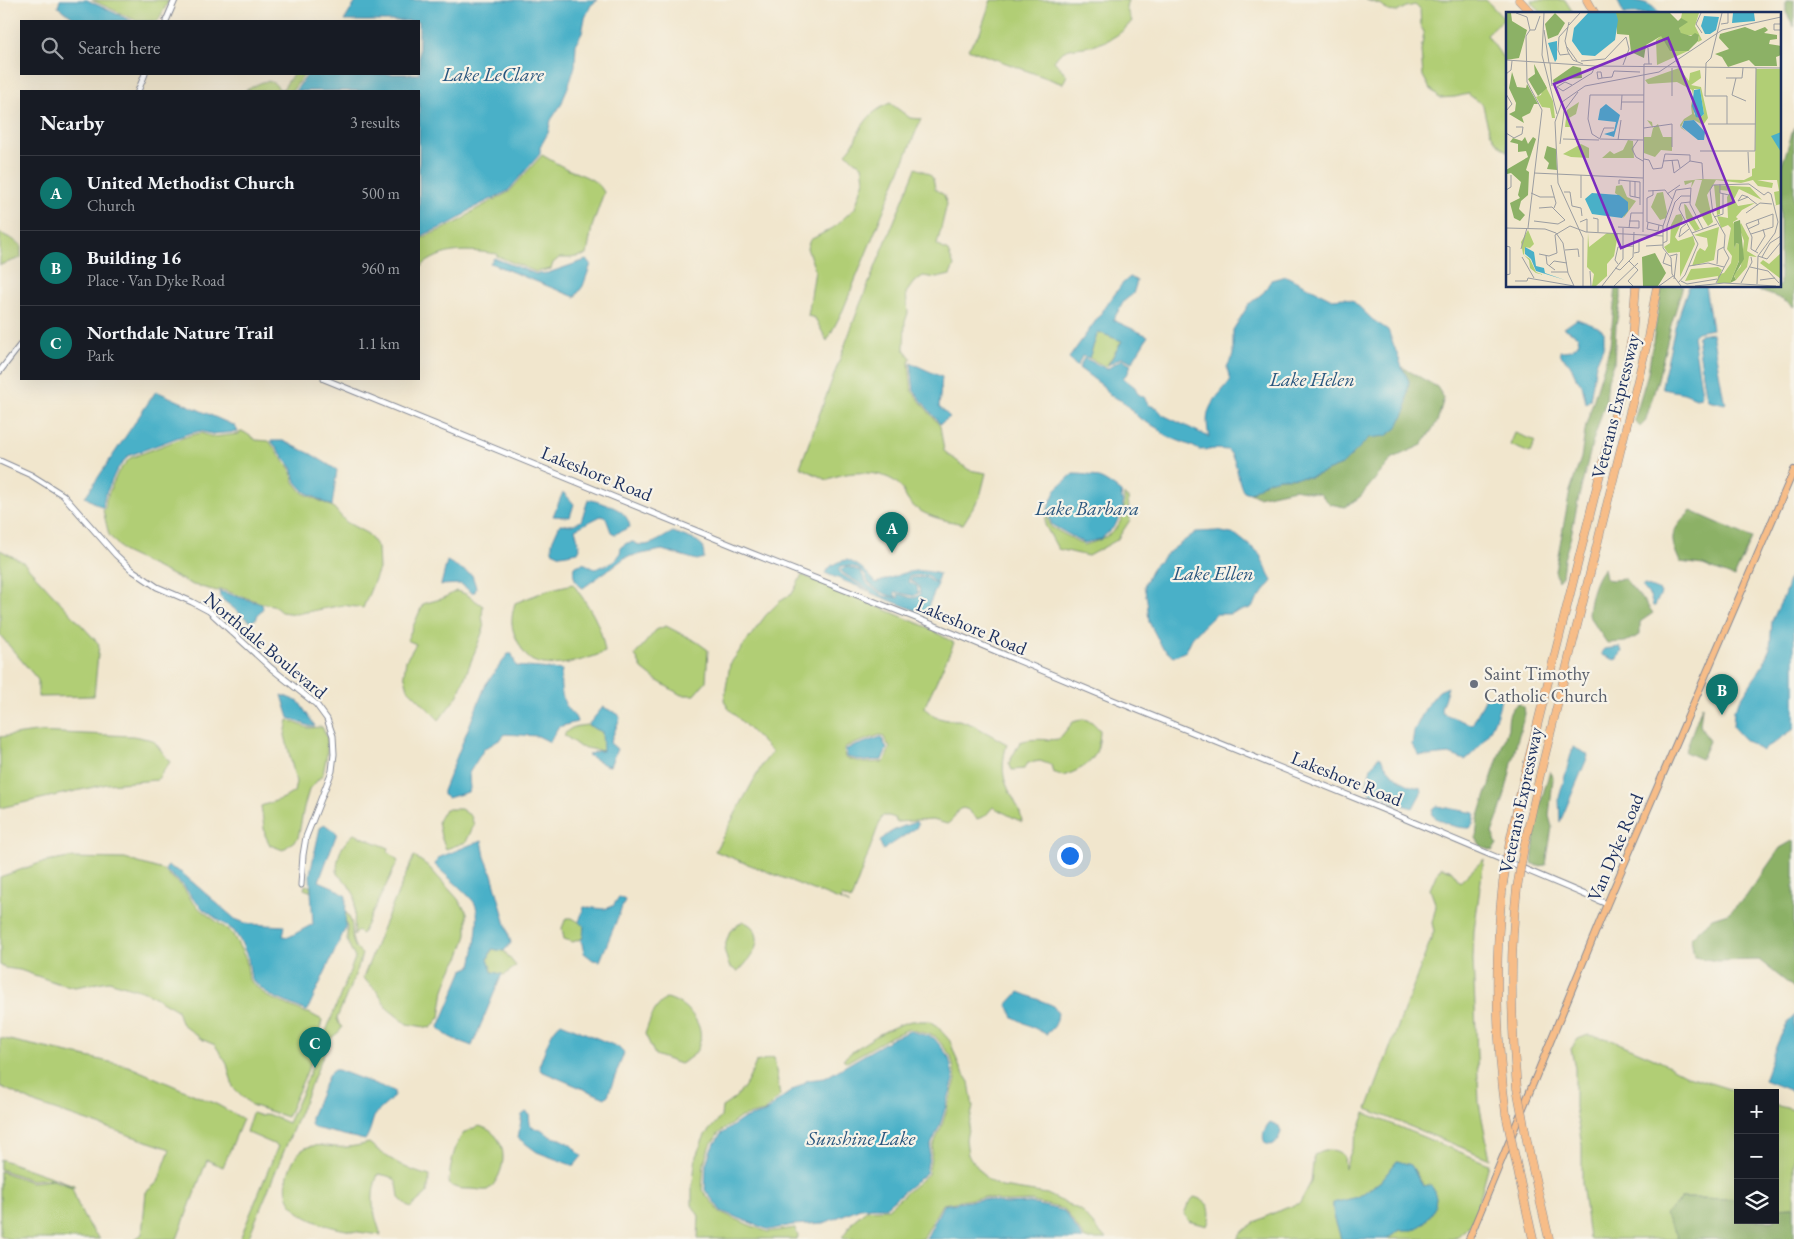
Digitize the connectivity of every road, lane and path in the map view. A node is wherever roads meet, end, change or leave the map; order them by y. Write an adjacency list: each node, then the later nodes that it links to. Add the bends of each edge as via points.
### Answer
1 (175, 0): 6 (street)
2 (1519, 0): 4 (highway)
3 (1587, 0): 5 (highway)
4 (1530, 12)
5 (1594, 12)
6 (166, 20)
7 (145, 75): 8 (street)
8 (138, 90)
9 (1636, 288): 19 (highway, Veterans Expressway, bridge, via 1625,374 1523,782 1503,883 1496,983 1499,1057 1506,1114)
10 (1657, 288): 20 (highway, Veterans Expressway, bridge, via 1647,343 1537,784 1518,888 1511,990 1513,1042 1530,1157)
11 (20, 345): 12 (street)
12 (0, 371)
13 (326, 380): 17 (street, Lakeshore Road, via 931,624)
14 (0, 460): 16 (street, Northdale Boulevard, via 63,494 132,570 157,587 209,612 316,704 333,736 334,754 332,771 306,838)
15 (1794, 470): 17 (main road, Van Dyke Road)
16 (301, 885)
17 (1607, 904): 18 (main road, Van Dyke Road)
18 (1469, 1239)
19 (1533, 1239)
20 (1549, 1239)

